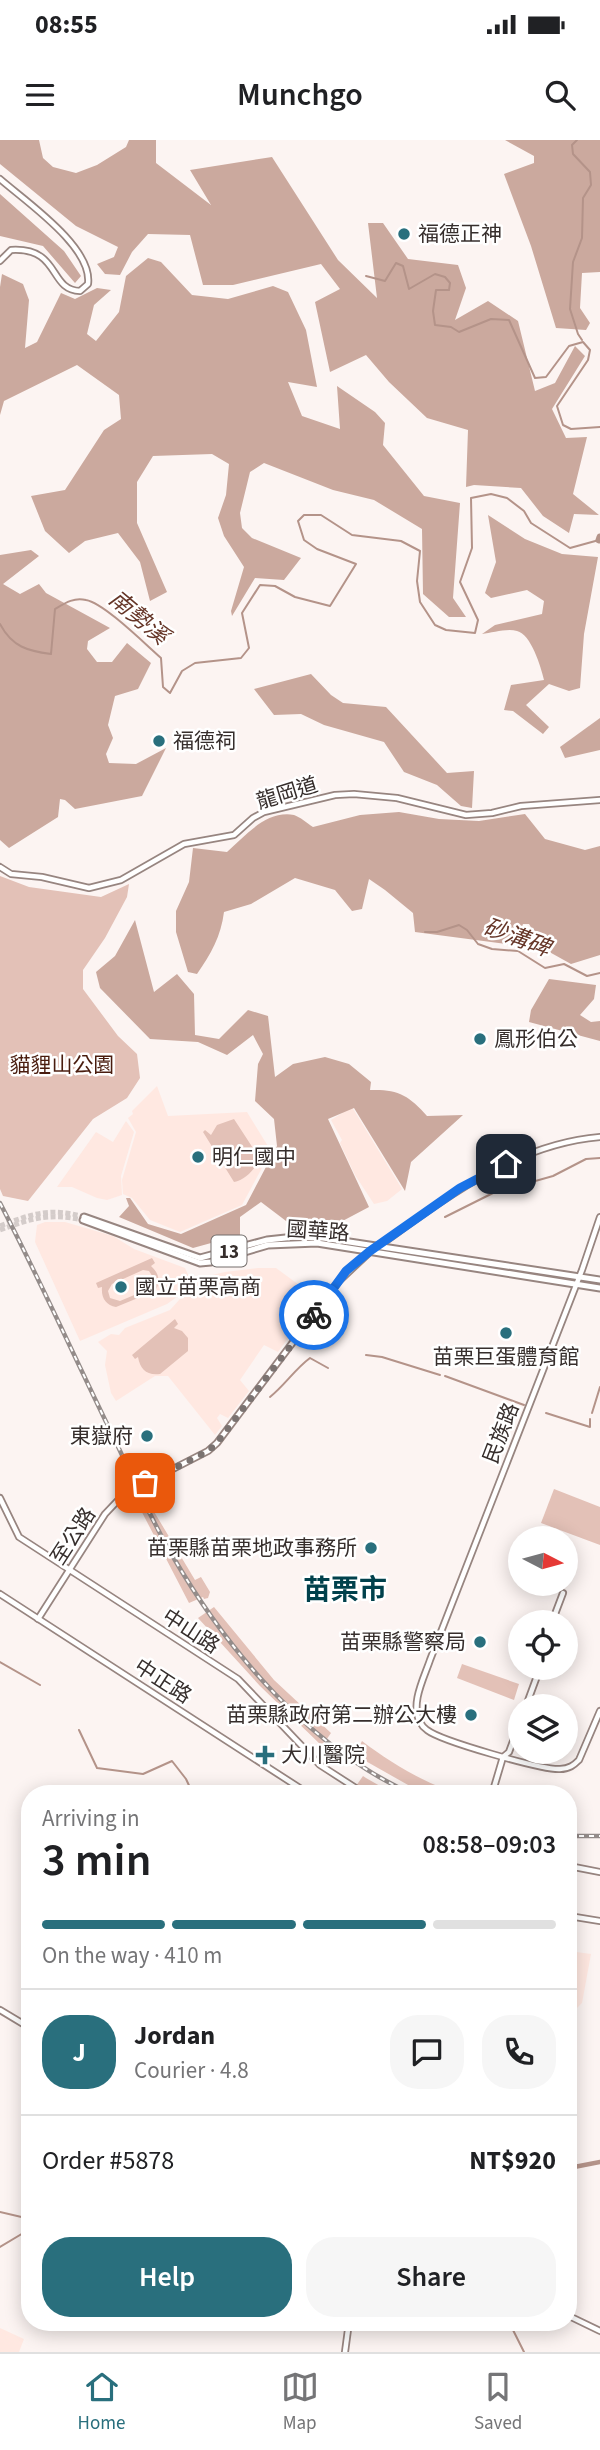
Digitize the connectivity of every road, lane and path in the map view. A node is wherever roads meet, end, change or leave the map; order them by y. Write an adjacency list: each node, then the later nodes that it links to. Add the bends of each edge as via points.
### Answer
1 (0, 179): 2 (street, via 75,248 88,284 80,291 70,290 47,261 25,249 11,250)
2 (0, 261)
3 (600, 800): 4 (street, 龍岡道, via 466,815 397,798 335,795 264,812 234,835 184,844 121,880 89,888 11,874)
4 (0, 867)
5 (600, 1137): 9 (street, 至公路, via 565,1141 488,1172)
6 (600, 1217): 11 (street, 民族路)
7 (84, 1218): 8 (main road, 國華路 / 13, via 201,1258)
8 (267, 1243): 9 (main road, 國華路 / 13, via 295,1237); 10 (main road, 國華路 / 13, via 317,1243)
9 (379, 1246): 10 (street, 至公路); 11 (main road, 國華路 / 13)
10 (370, 1251): 13 (main road, 國華路 / 13); 16 (street, 至公路, via 338,1281 221,1439 208,1451 114,1503)
11 (578, 1276): 12 (main road, 國華路 / 13); 13 (street, 民族路)
12 (600, 1280)
13 (575, 1284): 14 (main road, 國華路 / 13); 21 (street, 民族路, via 416,1703 421,1724 437,1735)
14 (600, 1288)
15 (0, 1499): 16 (street, 中山路, via 19,1537)
16 (69, 1570): 18 (street, 至公路); 23 (street, 中山路, via 238,1679 320,1765)
17 (0, 1594): 18 (street, 中正路)
18 (38, 1619): 22 (street, 中正路)
19 (599, 1714): 21 (street, via 579,1760 565,1769)
20 (508, 1753): 21 (street)
21 (503, 1757): 24 (street)
22 (295, 1785)
23 (351, 1785)
24 (495, 1785)
25 (577, 1868): 26 (street)
26 (600, 1872)
27 (577, 1917): 28 (street)
28 (600, 1921)
29 (0, 2010): 30 (street)
30 (21, 2023)
31 (577, 2320): 32 (street)
32 (600, 2330)
33 (348, 2331): 34 (street)
34 (345, 2352)

